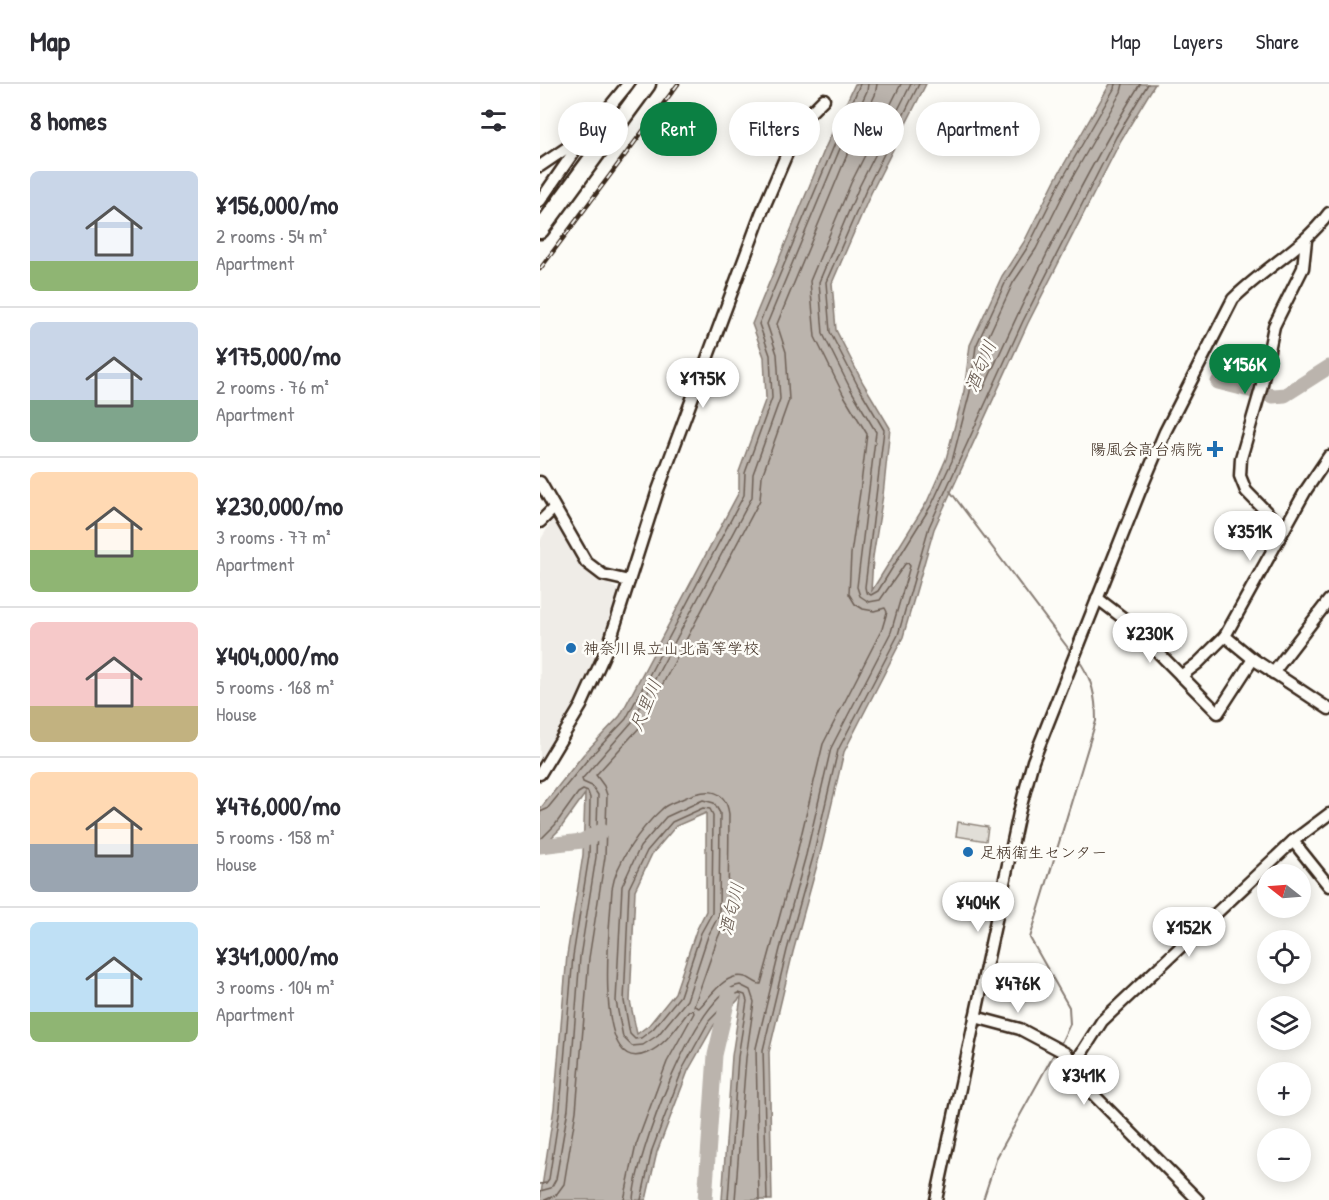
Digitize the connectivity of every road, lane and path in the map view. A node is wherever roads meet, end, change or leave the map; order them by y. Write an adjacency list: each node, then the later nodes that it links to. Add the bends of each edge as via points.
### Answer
1 (628, 84): 4 (street)
2 (647, 84): 10 (highway)
3 (824, 99): 17 (street, via 800,123 761,214 662,479)
4 (613, 102)
5 (558, 154): 7 (street)
6 (571, 156): 8 (street)
7 (540, 166)
8 (540, 201)
9 (1329, 213): 11 (street)
10 (540, 230)
11 (1306, 240): 16 (street, via 1303,268 1274,326 1241,458 1240,476 1246,491); 18 (street, via 1233,299 1165,432)
12 (1329, 456): 16 (street)
13 (540, 482): 14 (street)
14 (554, 508): 15 (street); 17 (street, via 586,561 603,575)
15 (540, 522)
16 (1284, 530): 20 (street)
17 (629, 580): 25 (street, via 609,644 585,696)
18 (1097, 598): 23 (street, via 1127,621); 29 (street, via 1033,761 1018,813)
19 (1329, 600): 22 (street)
20 (1225, 636): 21 (street); 23 (street)
21 (1253, 659): 22 (street); 23 (street, via 1218,712)
22 (1273, 673): 24 (street)
23 (1181, 676)
24 (1329, 709)
25 (540, 774)
26 (1329, 814): 27 (street)
27 (1293, 841): 28 (street); 30 (street, via 1102,1021)
28 (1329, 886)
29 (975, 1017): 30 (street, via 1020,1029 1067,1054); 31 (street)
30 (1074, 1065): 32 (street, via 1089,1090)
31 (936, 1200)
32 (1198, 1200)

